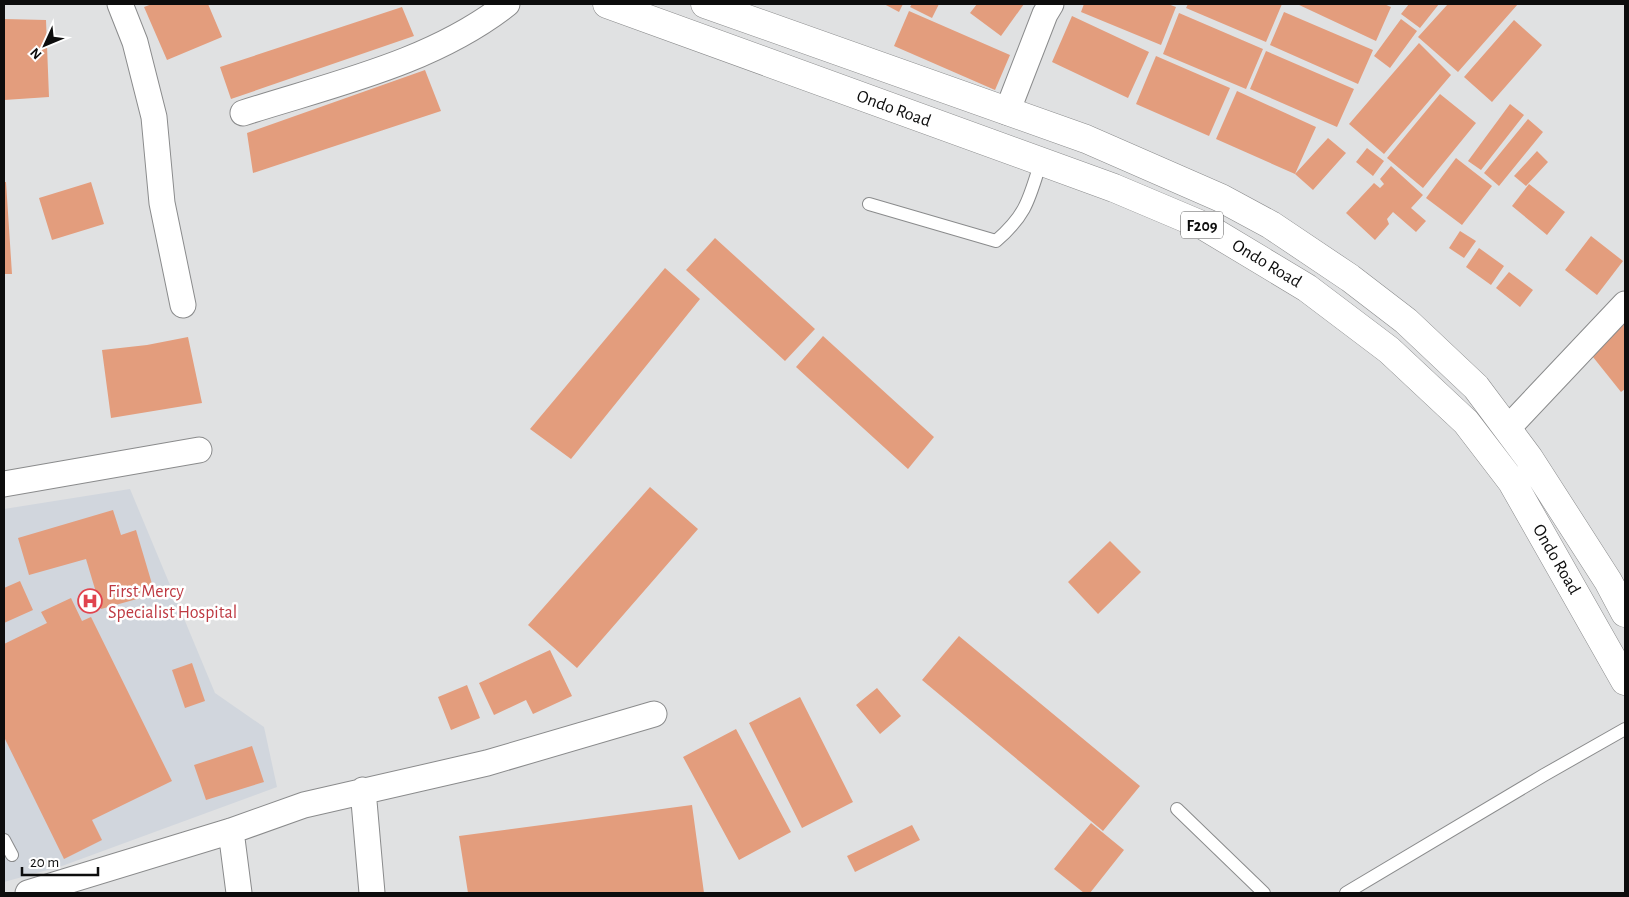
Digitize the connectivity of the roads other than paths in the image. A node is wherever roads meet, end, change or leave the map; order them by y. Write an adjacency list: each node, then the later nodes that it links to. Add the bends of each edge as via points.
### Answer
1 (120, 4): 11 (street, via 135,42 154,117 162,202)
2 (507, 4): 6 (street, via 484,22 427,52)
3 (1051, 4): 7 (street)
4 (611, 5): 8 (main road, Ondo Road / F209)
5 (714, 6): 7 (main road, Ondo Road / F209)
6 (243, 112)
7 (1007, 112): 12 (main road, Ondo Road / F209, via 1086,139 1221,198 1271,225 1350,278 1406,321 1476,387)
8 (1041, 162): 9 (lane, via 1027,207 996,241); 16 (main road, Ondo Road / F209, via 1204,226 1307,288 1389,350 1466,422 1512,482)
9 (869, 204)
10 (1625, 304): 12 (street)
11 (183, 305)
12 (1507, 428): 15 (main road, Ondo Road / F209)
13 (199, 450): 14 (street)
14 (4, 484)
15 (1608, 581): 16 (main road); 17 (main road, Ondo Road / F209)
16 (1577, 594): 18 (main road, Ondo Road / F209)
17 (1625, 613)
18 (1625, 681)
19 (654, 714): 21 (street, via 487,763)
20 (1625, 729): 30 (lane)
21 (363, 790): 23 (street, via 304,805); 28 (street)
22 (1177, 809): 29 (lane)
23 (231, 831): 26 (street); 27 (street)
24 (4, 840): 25 (lane)
25 (12, 855)
26 (28, 893)
27 (239, 893)
28 (372, 893)
29 (1264, 893)
30 (1346, 893)

